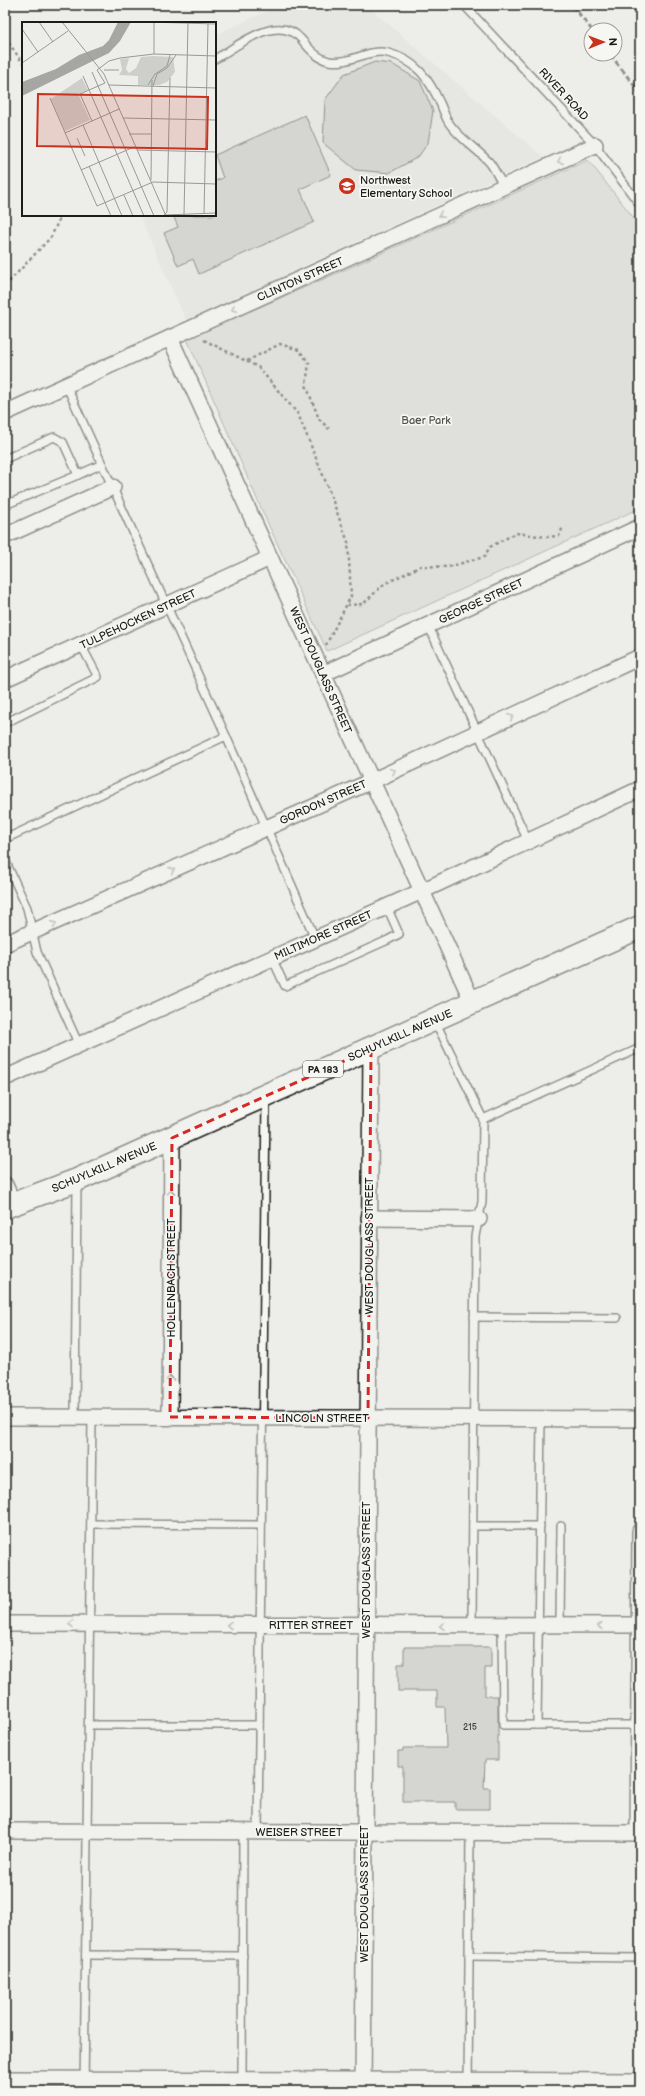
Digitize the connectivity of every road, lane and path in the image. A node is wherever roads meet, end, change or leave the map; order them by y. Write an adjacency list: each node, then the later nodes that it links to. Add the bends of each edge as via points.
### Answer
1 (464, 5): 5 (lane, RIVER ROAD)
2 (5, 38): 4 (path)
3 (216, 58): 6 (lane, via 263,31 275,28 283,29 300,38 311,52 328,61 343,61 373,52 401,58 419,68 432,85 448,122 491,164)
4 (22, 62)
5 (595, 145): 6 (street, CLINTON STREET, one-way to 6); 7 (lane, RIVER ROAD)
6 (504, 186): 10 (street, CLINTON STREET, one-way to 10)
7 (640, 205)
8 (61, 216): 9 (path, via 51,237)
9 (5, 286)
10 (185, 331): 11 (street, CLINTON STREET); 12 (path)
11 (170, 338): 13 (street, CLINTON STREET); 24 (street, WEST DOUGLASS STREET)
12 (247, 361): 15 (path, via 280,344 299,350 309,363 306,385 319,419); 25 (path, via 258,367 298,414 348,542 351,596)
13 (66, 385): 14 (street, CLINTON STREET); 17 (lane)
14 (5, 413)
15 (330, 429)
16 (5, 459): 18 (lane, via 54,437 59,438)
17 (102, 464): 18 (lane); 19 (lane)
18 (78, 475): 20 (lane)
19 (113, 487): 23 (street); 26 (lane)
20 (5, 504)
21 (563, 527): 25 (path, via 559,536 516,533 490,547 484,557 448,568 421,566 384,584 363,604)
22 (640, 527): 27 (street, GEORGE STREET)
23 (5, 536)
24 (270, 558): 26 (street, TULPEHOCKEN STREET); 30 (street, WEST DOUGLASS STREET)
25 (346, 605): 30 (path)
26 (167, 606): 28 (street, TULPEHOCKEN STREET); 34 (lane)
27 (428, 625): 30 (street, GEORGE STREET); 33 (lane)
28 (81, 645): 31 (street, TULPEHOCKEN STREET); 32 (lane, via 98,677)
29 (640, 657): 33 (street, GORDON STREET, one-way to 29)
30 (320, 668): 35 (street, WEST DOUGLASS STREET)
31 (5, 679)
32 (5, 722)
33 (478, 732): 35 (street, GORDON STREET, one-way to 33); 39 (lane)
34 (226, 736): 37 (lane); 38 (lane)
35 (372, 781): 37 (street, GORDON STREET); 41 (street, WEST DOUGLASS STREET)
36 (640, 789): 39 (street, MILTIMORE STREET)
37 (267, 827): 44 (street, GORDON STREET, one-way to 37); 45 (lane)
38 (5, 839)
39 (528, 841): 41 (street, MILTIMORE STREET)
40 (5, 860): 44 (lane, via 27,908)
41 (422, 891): 42 (street, MILTIMORE STREET); 48 (street, WEST DOUGLASS STREET)
42 (386, 907): 45 (street, MILTIMORE STREET); 47 (lane, via 399,934 285,986)
43 (640, 927): 48 (main road, SCHUYLKILL AVENUE / PA 183)
44 (32, 933): 46 (street, GORDON STREET); 50 (lane, via 37,952)
45 (316, 938): 47 (street, MILTIMORE STREET)
46 (5, 944)
47 (272, 958): 50 (street, MILTIMORE STREET)
48 (473, 1002): 49 (main road, SCHUYLKILL AVENUE / PA 183)
49 (434, 1020): 51 (main road, SCHUYLKILL AVENUE / PA 183); 55 (lane)
50 (79, 1045): 53 (street, MILTIMORE STREET)
51 (371, 1048): 54 (main road, SCHUYLKILL AVENUE / PA 183); 59 (street, WEST DOUGLASS STREET)
52 (640, 1048): 55 (lane)
53 (5, 1078)
54 (266, 1094): 56 (main road, SCHUYLKILL AVENUE / PA 183); 67 (lane)
55 (483, 1119): 60 (lane, via 482,1202)
56 (172, 1138): 57 (main road, SCHUYLKILL AVENUE / PA 183); 66 (street, HOLLENBACH STREET, one-way to 56)
57 (77, 1180): 58 (main road, SCHUYLKILL AVENUE / PA 183); 64 (lane)
58 (8, 1198)
59 (369, 1218): 60 (street); 68 (street, WEST DOUGLASS STREET)
60 (479, 1219): 61 (lane, via 475,1236)
61 (474, 1317): 62 (lane); 69 (lane)
62 (617, 1318)
63 (5, 1417): 64 (street, LINCOLN STREET)
64 (75, 1417): 65 (street, LINCOLN STREET)
65 (92, 1417): 66 (street, LINCOLN STREET); 72 (lane)
66 (170, 1417): 67 (street, LINCOLN STREET)
67 (262, 1418): 68 (street, LINCOLN STREET); 73 (lane)
68 (368, 1418): 69 (street, LINCOLN STREET); 81 (street, WEST DOUGLASS STREET)
69 (474, 1419): 70 (street, LINCOLN STREET); 74 (lane)
70 (541, 1419): 71 (street, LINCOLN STREET); 75 (lane)
71 (640, 1419)
72 (91, 1524): 73 (lane); 79 (lane)
73 (261, 1525): 80 (lane)
74 (473, 1526): 75 (lane); 83 (lane)
75 (540, 1526): 85 (lane)
76 (561, 1526): 86 (lane)
77 (640, 1531): 82 (street)
78 (5, 1624): 79 (street, RITTER STREET, one-way to 78)
79 (90, 1624): 80 (street, RITTER STREET, one-way to 79); 87 (lane)
80 (260, 1625): 81 (street, RITTER STREET); 88 (lane)
81 (366, 1625): 83 (street, RITTER STREET, one-way to 81); 94 (street, WEST DOUGLASS STREET)
82 (640, 1625): 86 (street, RITTER STREET, one-way to 86); 90 (street)
83 (472, 1626): 84 (street, RITTER STREET)
84 (502, 1626): 85 (street, RITTER STREET); 89 (lane, via 503,1725)
85 (539, 1626): 86 (street, RITTER STREET); 89 (lane)
86 (560, 1626)
87 (89, 1725): 88 (lane); 92 (lane)
88 (259, 1725): 93 (lane)
89 (537, 1725): 90 (lane)
90 (639, 1726): 95 (street)
91 (5, 1831): 92 (street, WEISER STREET)
92 (87, 1831): 93 (street, WEISER STREET); 97 (lane)
93 (251, 1832): 94 (street, WEISER STREET); 98 (lane)
94 (364, 1832): 96 (street, WEISER STREET); 105 (street, WEST DOUGLASS STREET)
95 (639, 1832): 96 (street, WEISER STREET)
96 (470, 1833): 99 (lane)
97 (86, 1955): 98 (lane); 104 (lane)
98 (243, 1956): 103 (lane)
99 (469, 1956): 100 (lane); 106 (lane)
100 (640, 1958)
101 (5, 2079): 104 (street)
102 (640, 2081): 106 (street)
103 (252, 2084): 104 (street); 105 (street)
104 (85, 2085)
105 (363, 2086): 106 (street)
106 (468, 2086)

